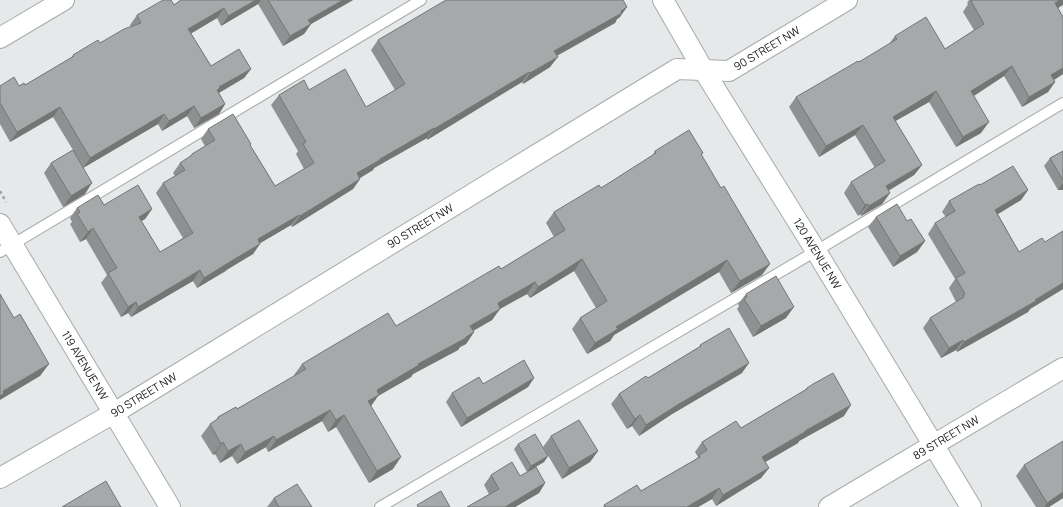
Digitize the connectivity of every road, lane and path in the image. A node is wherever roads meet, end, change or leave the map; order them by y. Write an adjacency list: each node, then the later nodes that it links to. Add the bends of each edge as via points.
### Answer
1 (64, 0): 5 (street)
2 (421, 0): 9 (lane)
3 (663, 0): 6 (street, 120 AVENUE NW)
4 (847, 0): 6 (street, 90 STREET NW, via 730,71)
5 (0, 38)
6 (704, 70): 10 (street, 120 AVENUE NW); 12 (street, 90 STREET NW, via 677,69)
7 (1063, 103): 10 (lane)
8 (0, 224): 9 (street, 119 AVENUE NW)
9 (6, 248): 12 (street, 119 AVENUE NW)
10 (816, 251): 13 (street, 120 AVENUE NW); 16 (lane)
11 (1063, 368): 13 (street, 89 STREET NW)
12 (114, 413): 14 (street, 90 STREET NW); 15 (street, 119 AVENUE NW)
13 (934, 444): 17 (street, 89 STREET NW); 18 (street, 120 AVENUE NW)
14 (0, 478)
15 (170, 507)
16 (380, 507)
17 (829, 507)
18 (971, 507)

